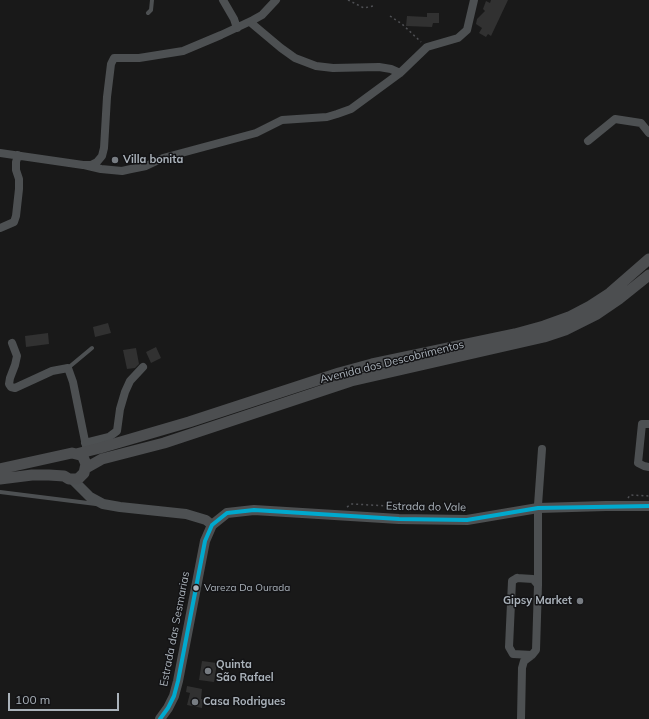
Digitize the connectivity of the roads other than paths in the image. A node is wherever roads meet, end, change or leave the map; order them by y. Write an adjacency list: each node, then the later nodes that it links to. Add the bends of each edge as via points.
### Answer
1 (152, 0): 5 (lane)
2 (223, 0): 7 (street)
3 (276, 0): 6 (street, via 262,15)
4 (474, 0): 8 (street, via 467,30 458,38 427,47)
5 (148, 13)
6 (250, 22): 7 (street); 8 (street, via 296,58 316,66 379,67)
7 (237, 28): 11 (street, via 183,51 139,58 114,58 107,97)
8 (400, 73): 15 (street, via 351,109 337,114 282,120 256,133 163,158 146,166 122,171)
9 (649, 132): 10 (street, via 641,123 615,119)
10 (588, 141)
11 (104, 148): 14 (street, via 97,162); 15 (street)
12 (0, 153): 13 (street)
13 (18, 155): 14 (street); 16 (street, via 16,170 19,189 16,216 14,222)
14 (84, 165): 15 (street)
15 (102, 169)
16 (0, 228)
17 (649, 259): 24 (main road, Avenida dos Descobrimentos, via 610,293 569,317 550,324 515,334 372,364 189,422)
18 (649, 275): 28 (main road, Avenida dos Descobrimentos, via 597,314 565,330 351,381 164,443 102,459)
19 (12, 343): 22 (street, via 17,356 10,378 11,387 15,388 52,371)
20 (92, 348): 22 (lane)
21 (143, 367): 24 (street, via 130,381 125,392 118,431)
22 (68, 368): 24 (street)
23 (649, 424): 27 (street, via 642,424 638,463)
24 (86, 447): 26 (main road, Avenida dos Descobrimentos)
25 (542, 449): 35 (street)
26 (71, 454): 28 (main road, via 80,455 85,461); 29 (main road, Avenida dos Descobrimentos); 30 (main road, via 63,458 60,465 62,473)
27 (649, 467)
28 (86, 468): 30 (main road, via 79,478)
29 (0, 469)
30 (68, 478): 31 (main road, via 32,475); 33 (street)
31 (0, 479)
32 (0, 492): 33 (lane)
33 (100, 503): 36 (street, via 186,514 206,520)
34 (649, 506): 35 (street, Estrada do Vale)
35 (538, 508): 36 (street, Estrada do Vale, via 467,520 398,519 254,510 227,513); 37 (street)
36 (212, 525): 43 (street, Estrada das Sesmarias, via 205,541 176,689)
37 (538, 567): 38 (street); 39 (street)
38 (526, 579): 39 (street, via 533,579); 40 (street, via 517,578 512,581 509,647)
39 (538, 585): 41 (street, via 536,650)
40 (512, 654): 41 (street); 42 (street)
41 (532, 655): 42 (street, via 524,661)
42 (522, 668): 44 (street)
43 (160, 719)
44 (521, 719)

